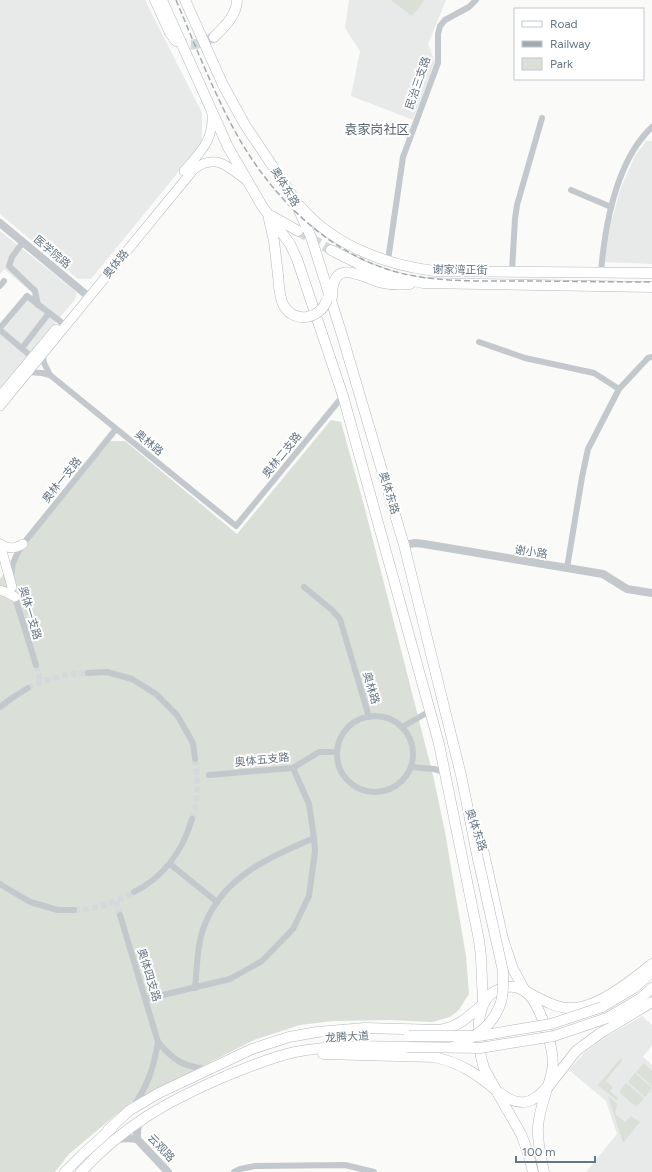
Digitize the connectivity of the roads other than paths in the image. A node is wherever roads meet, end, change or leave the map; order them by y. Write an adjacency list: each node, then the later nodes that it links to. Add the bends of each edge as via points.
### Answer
1 (155, 0): 10 (main road, via 170,33)
2 (162, 0): 10 (main road)
3 (169, 0): 10 (main road)
4 (185, 0): 8 (main road, 奥体东路)
5 (192, 0): 8 (main road)
6 (236, 0): 9 (main road, via 237,4 230,20)
7 (476, 0): 23 (street, 民治三支路, via 469,7 444,20 438,30 438,63 403,157)
8 (192, 18): 16 (main road, 奥体东路, via 222,86)
9 (214, 37)
10 (180, 43): 11 (main road, 奥体东路)
11 (212, 112): 14 (main road, 奥体东路); 29 (main road, 奥体路, via 212,130 202,149)
12 (542, 118): 24 (street, via 517,205)
13 (652, 127): 17 (street, via 630,158)
14 (246, 180): 18 (main road, 奥体东路); 29 (main road, 奥体路, via 220,162 207,161 194,169)
15 (572, 190): 17 (street)
16 (292, 195): 23 (main road, 谢家湾正街, via 308,214 330,233 358,249); 30 (main road, 奥体东路, via 311,237)
17 (611, 207): 25 (street, via 604,238)
18 (267, 213): 20 (main road); 30 (main road, bridge, via 274,241 283,305 293,315 304,318 312,316); 44 (main road, 奥体东路, via 290,244 297,259)
19 (0, 223): 21 (street, 医学院路)
20 (298, 231)
21 (23, 242): 29 (street, 医学院路); 31 (street, via 9,266 35,291)
22 (331, 250): 27 (main road, 谢家湾正街, via 363,266)
23 (388, 260): 24 (main road, 谢家湾正街, via 411,267 435,270)
24 (512, 271): 25 (main road, 谢家湾正街)
25 (601, 272): 26 (main road, 谢家湾正街)
26 (652, 273)
27 (423, 283): 28 (main road, 谢家湾正街); 30 (main road, via 390,284 347,272 338,276 333,284)
28 (652, 287)
29 (87, 295): 33 (main road, 奥体路); 37 (main road, 奥体路)
30 (329, 301): 50 (main road, 奥体东路)
31 (38, 305): 32 (street); 34 (street, via 27,296)
32 (49, 313): 33 (street); 36 (street)
33 (61, 322): 38 (main road, 奥体路)
34 (0, 329): 36 (street)
35 (479, 342): 42 (street, via 525,358 594,373)
36 (22, 348): 38 (street)
37 (43, 355): 40 (main road, 奥体路); 41 (street)
38 (32, 357): 43 (main road, 奥体路)
39 (652, 357): 42 (street, via 648,358)
40 (28, 372): 41 (street); 45 (main road, 奥体路)
41 (50, 375): 46 (street, 奥林路)
42 (619, 389): 52 (street, via 588,449)
43 (0, 396)
44 (343, 396): 47 (street, 奥林二支路); 62 (main road, 奥体东路)
45 (0, 406)
46 (116, 429): 47 (street, 奥林路); 49 (street, 奥林一支路)
47 (236, 526)
48 (0, 544): 49 (main road, via 14,548); 51 (main road); 53 (main road)
49 (23, 544): 53 (street, 奥体一支路, via 12,566)
50 (404, 544): 52 (street, 谢小路, via 419,544); 72 (main road, 奥体东路)
51 (0, 563)
52 (567, 568): 56 (street, 谢小路, via 602,574 627,589)
53 (12, 587): 57 (street, 奥体一支路)
54 (304, 587): 63 (street, 奥林路, via 340,619)
55 (0, 590): 57 (main road)
56 (652, 593)
57 (15, 597): 58 (street, 奥体一支路)
58 (36, 665)
59 (88, 673): 66 (street, via 107,672 132,679 156,694 177,715 193,744)
60 (28, 688): 61 (street)
61 (0, 708)
62 (430, 710): 64 (street); 69 (main road, 奥体东路)
63 (369, 717): 64 (street, via 381,716 393,720); 65 (street, via 347,728 340,739)
64 (402, 727): 67 (street, via 410,737 413,748)
65 (337, 752): 67 (street, via 338,764 344,776 352,785 364,791 389,790 400,783); 68 (street, 奥体五支路, via 319,752)
66 (195, 758)
67 (411, 767): 69 (street)
68 (293, 768): 70 (street, 奥体五支路); 73 (street, via 309,804)
69 (445, 772): 87 (main road, 奥体东路, via 479,940)
70 (209, 775)
71 (192, 819): 74 (street, via 187,836)
72 (470, 819): 84 (main road, 奥体东路, via 483,849 503,939 513,969); 89 (main road, bridge, via 503,971 503,988 501,1002 486,1028 467,1042)
73 (314, 838): 77 (street, via 270,857 243,874); 82 (street, via 315,851 309,896 293,929 262,961 230,979)
74 (170, 864): 76 (street, via 146,886); 77 (street)
75 (1, 886): 78 (street, via 30,902 58,910)
76 (134, 892)
77 (217, 902): 82 (street, via 204,925 197,957)
78 (74, 910)
79 (120, 915): 85 (street, 奥体四支路)
80 (652, 964): 84 (main road, via 616,991 577,1008 558,1006)
81 (652, 972): 91 (main road, 龙腾大道, bridge, via 634,988 602,1007 551,1024 479,1036 351,1035 292,1041)
82 (195, 988): 85 (street)
83 (652, 988): 89 (main road, 龙腾大道, bridge, via 641,998 607,1018 554,1036 480,1048)
84 (525, 991): 87 (main road, via 516,986 498,989); 93 (main road, via 538,1009 548,1035 552,1069)
85 (146, 998): 88 (street, 奥体四支路)
86 (652, 1002): 93 (main road, via 576,1051)
87 (483, 1004): 92 (main road, via 450,1028 365,1028 317,1032 289,1037 252,1049); 94 (main road, via 479,1040 484,1067)
88 (158, 1042): 92 (street, via 170,1056 181,1063); 95 (street, via 148,1082)
89 (453, 1047): 90 (main road, 龙腾大道, bridge, via 350,1045)
90 (295, 1052): 94 (main road, via 434,1057 462,1065); 96 (main road, 龙腾大道, via 257,1063 165,1104)
91 (224, 1068): 92 (street); 97 (main road, 龙腾大道, via 160,1098)
92 (208, 1069): 95 (main road)
93 (548, 1087): 94 (main road, via 540,1096 519,1103); 106 (main road, via 538,1127)
94 (497, 1092): 105 (main road, via 521,1135)
95 (130, 1110): 97 (main road)
96 (139, 1120): 98 (main road, 龙腾大道); 99 (street)
97 (108, 1130): 100 (main road, 龙腾大道)
98 (115, 1139): 99 (street); 101 (main road, 龙腾大道)
99 (137, 1139): 102 (street, 云观路)
100 (65, 1172)
101 (80, 1172)
102 (168, 1172)
103 (234, 1172): 104 (street, via 240,1168 255,1166 338,1165)
104 (374, 1172)
105 (533, 1172)
106 (544, 1172)

